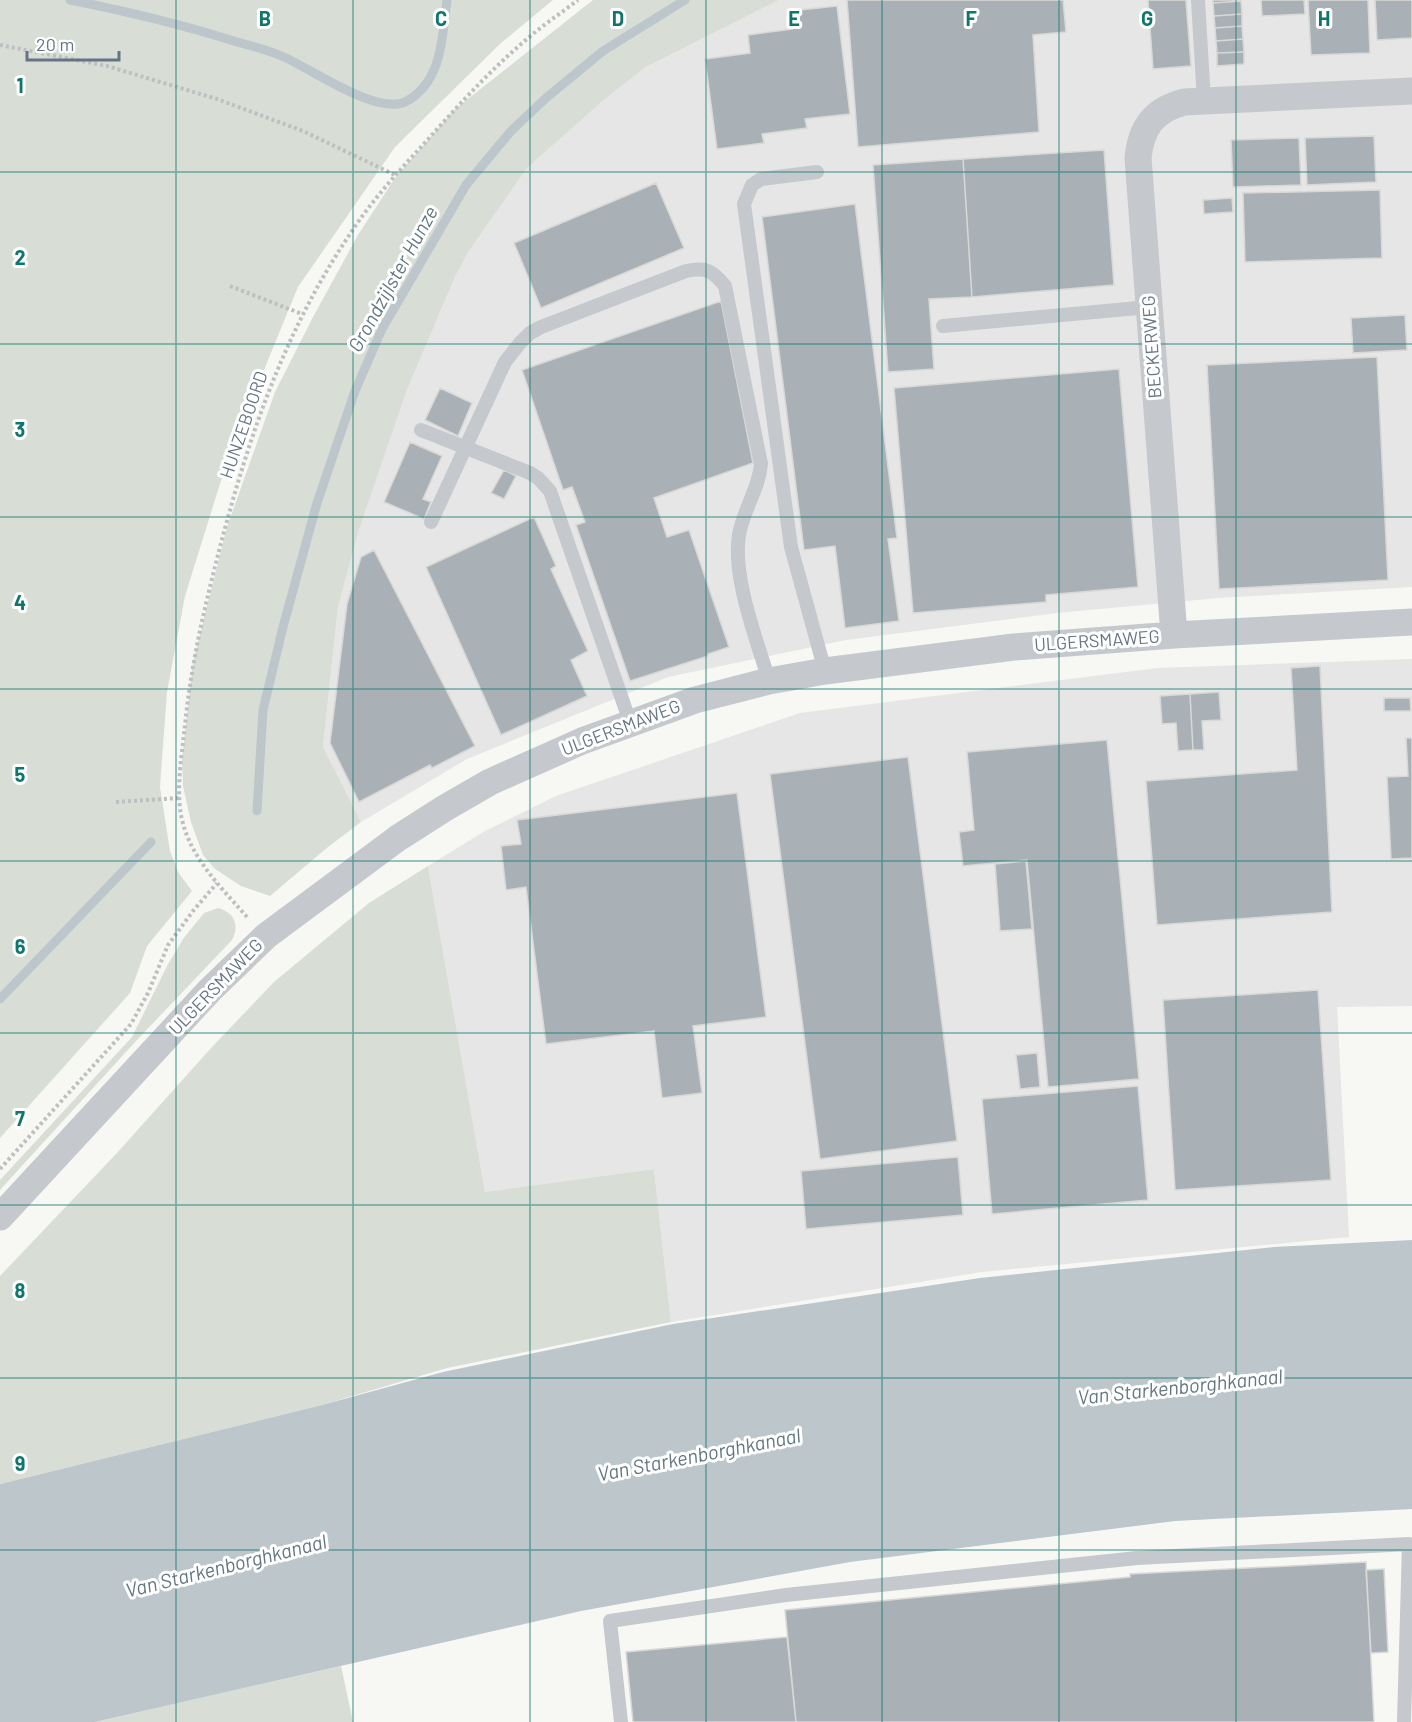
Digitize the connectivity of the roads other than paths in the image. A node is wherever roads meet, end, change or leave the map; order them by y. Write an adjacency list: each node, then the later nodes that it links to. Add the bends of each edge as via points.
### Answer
1 (1198, 0): 3 (lane)
2 (1412, 91): 3 (street, BECKERWEG)
3 (1204, 101): 5 (street, BECKERWEG, via 1184,102 1162,110 1139,143)
4 (817, 172): 12 (lane, via 761,179 752,185 744,204 791,547)
5 (1149, 307): 6 (lane); 11 (street, BECKERWEG)
6 (943, 326)
7 (421, 430): 8 (lane)
8 (466, 448): 9 (lane); 13 (lane, via 506,362 530,333 686,271 710,271 725,286 761,464 760,477 742,520 738,561); 14 (lane, via 530,473 550,491)
9 (431, 522)
10 (1412, 622): 11 (street, ULGERSMAWEG)
11 (1174, 635): 12 (street, ULGERSMAWEG, via 1014,647)
12 (825, 671): 13 (street, ULGERSMAWEG)
13 (769, 681): 14 (street, ULGERSMAWEG)
14 (630, 722): 15 (street, ULGERSMAWEG, via 490,782 445,808 266,936 210,990)
15 (0, 1218)
16 (621, 1722): 17 (lane, via 610,1621 786,1595 1137,1558 1409,1544)
17 (1404, 1722)

